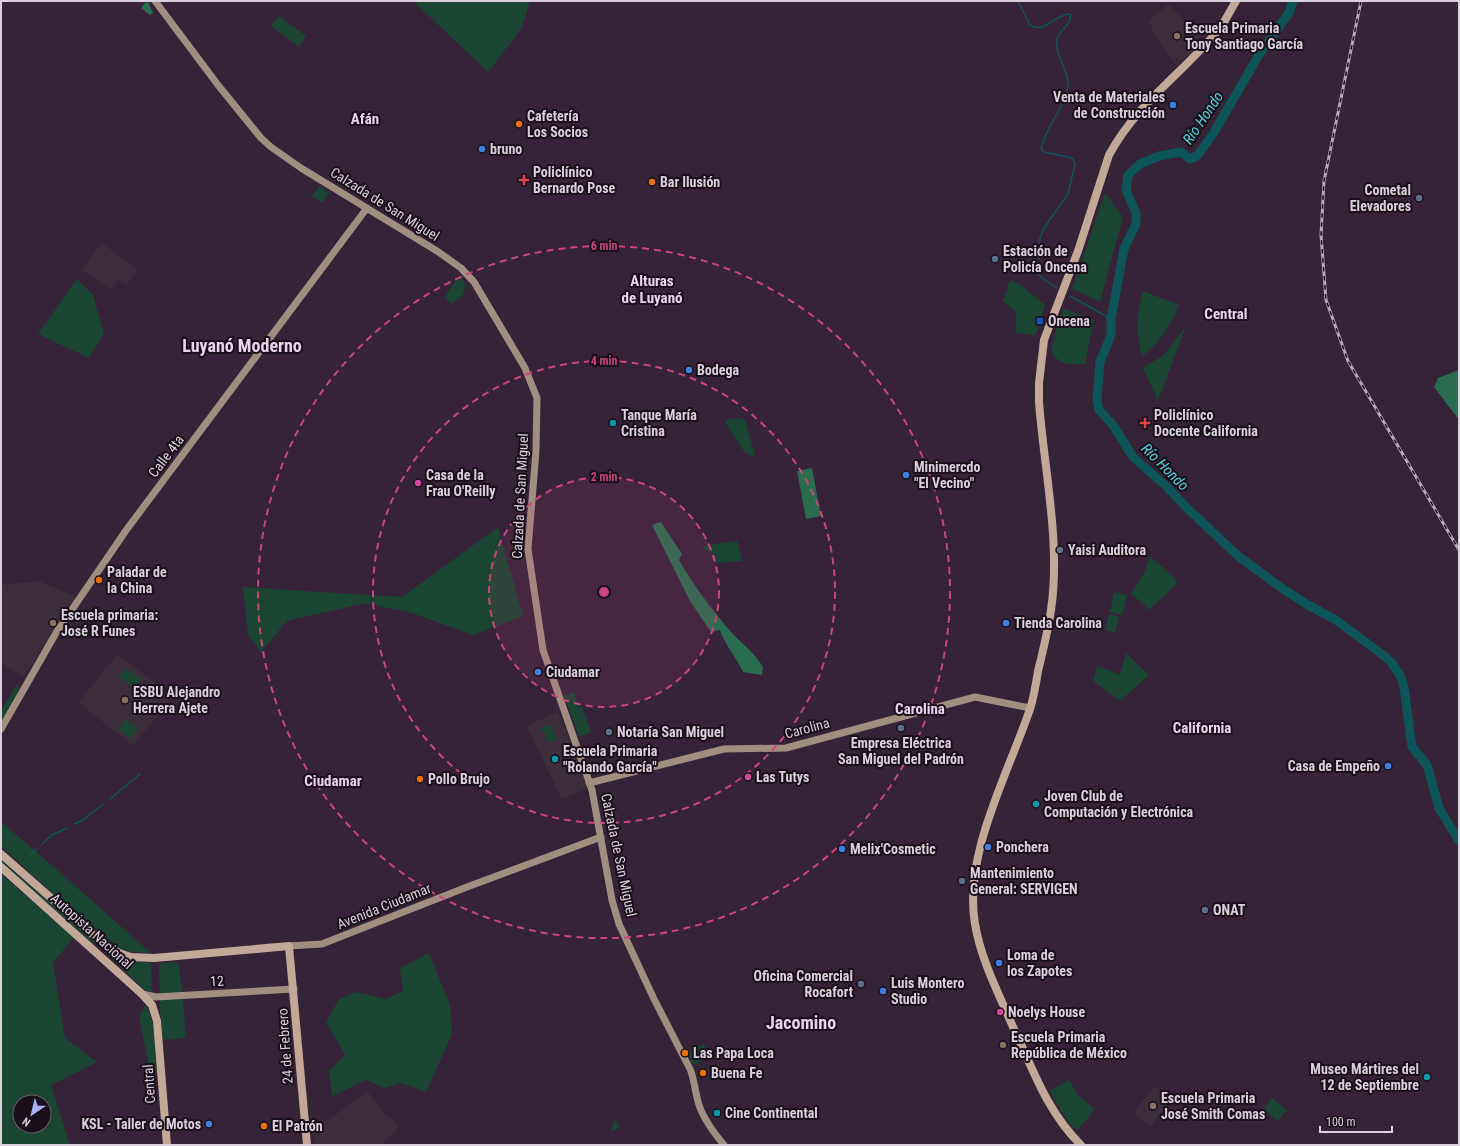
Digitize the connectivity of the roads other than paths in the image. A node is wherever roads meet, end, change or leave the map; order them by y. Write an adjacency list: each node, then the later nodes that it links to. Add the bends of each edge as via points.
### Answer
1 (155, 1): 3 (main road, Calzada de San Miguel, via 261,138 287,159)
2 (1236, 1): 4 (main road, via 1215,34 1131,120 1109,155 1067,284 1044,340 1039,383 1040,416 1054,546 1054,586 1049,623)
3 (367, 208): 5 (main road, Calle 4ta, via 110,553 56,633); 6 (main road, Calzada de San Miguel, via 461,268 474,282 532,384 537,398 536,451 528,549 532,581 543,650)
4 (1030, 708): 6 (main road, Carolina, via 975,697 786,748 718,750); 18 (main road, via 981,844 974,878 973,909 983,958 1036,1080 1058,1119)
5 (1, 729)
6 (590, 783): 7 (main road, Calzada de San Miguel)
7 (601, 837): 10 (main road, Avenida Ciudamar, via 322,944); 17 (main road, Calzada de San Miguel, via 619,924 690,1069 704,1116)
8 (1, 854): 11 (main road, Autopista Nacional, via 100,941 119,953 131,957)
9 (1, 867): 13 (main road, Autopista Nacional)
10 (289, 946): 11 (main road, Avenida Ciudamar); 12 (main road, 24 de Febrero)
11 (166, 957)
12 (294, 989): 13 (main road, 12, via 156,997); 16 (main road, 24 de Febrero)
13 (142, 994): 14 (main road, Autopista Nacional, via 152,1006)
14 (157, 1021): 15 (main road, Central)
15 (166, 1145)
16 (307, 1145)
17 (724, 1145)
18 (1081, 1145)

